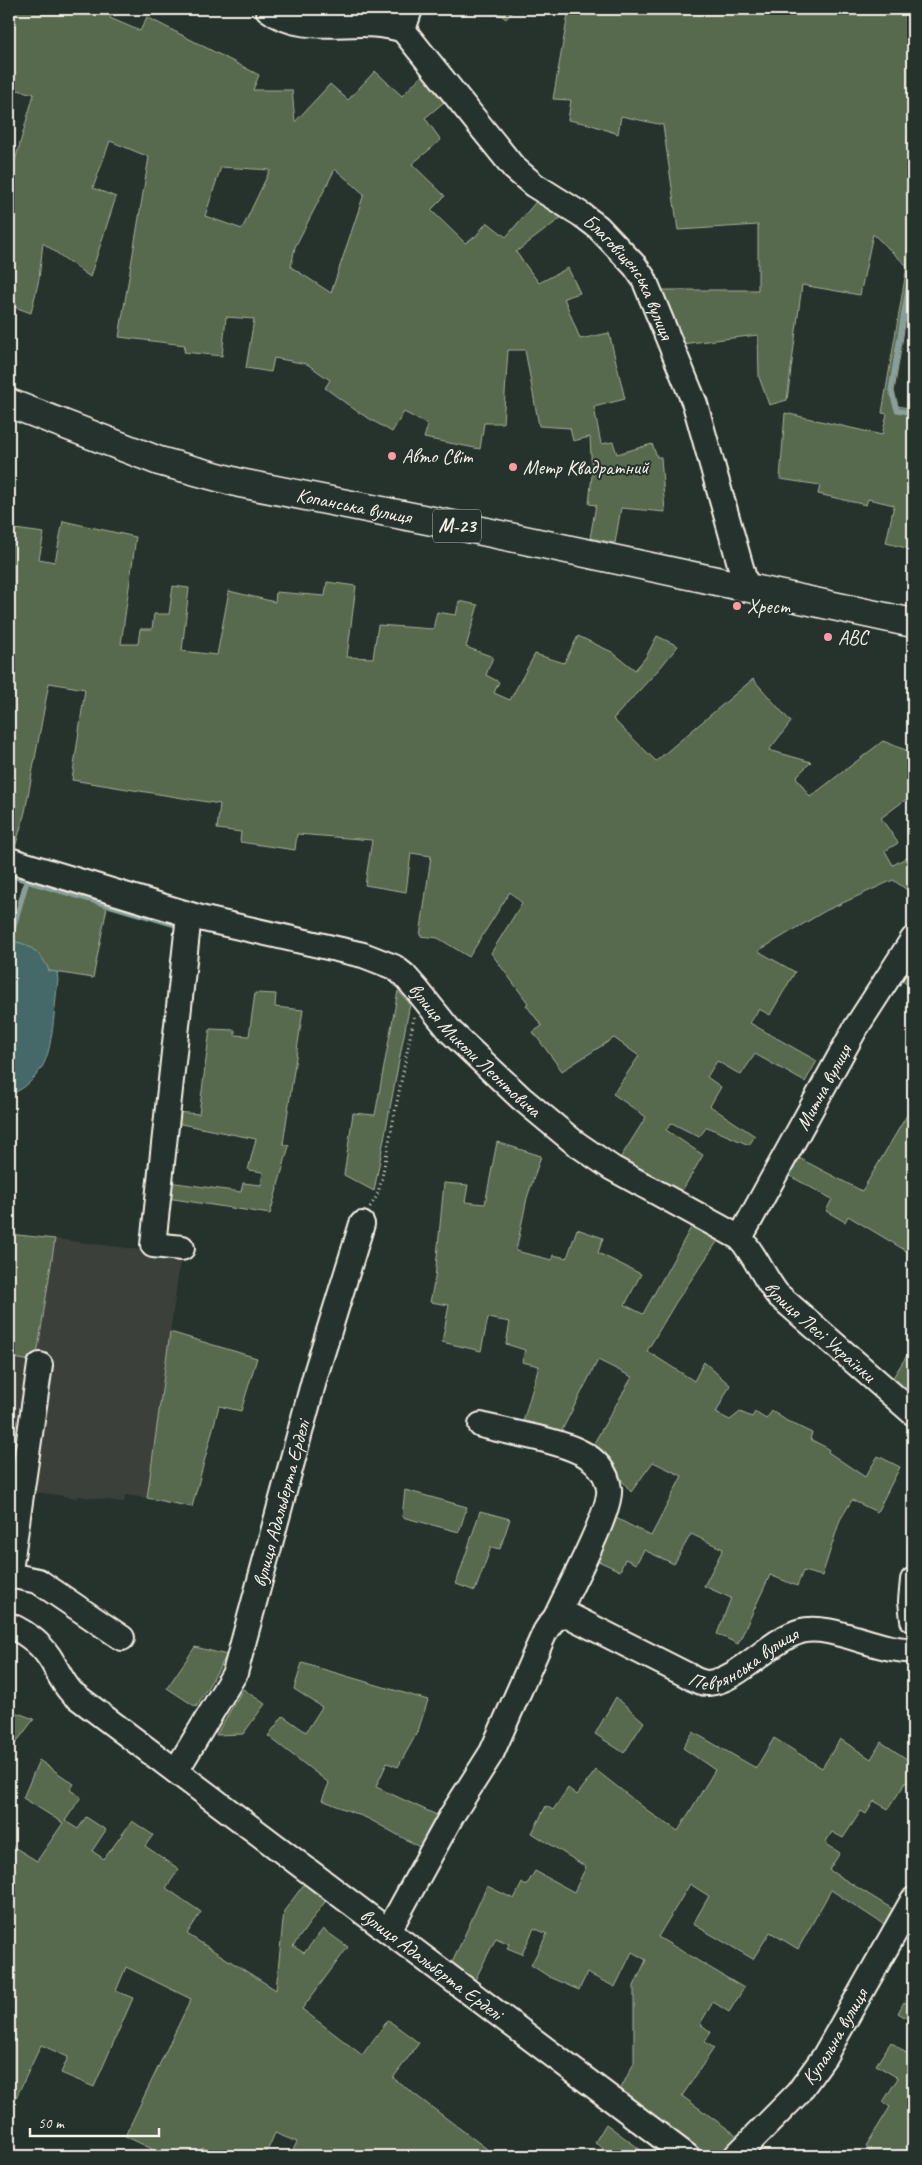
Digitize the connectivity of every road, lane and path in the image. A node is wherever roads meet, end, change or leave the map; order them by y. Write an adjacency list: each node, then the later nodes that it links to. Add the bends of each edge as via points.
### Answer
1 (268, 9): 2 (street, Благовіщенська вулиця, via 297,23 393,26)
2 (407, 19): 4 (street, Благовіщенська вулиця, via 514,168 534,185 598,226 644,279 695,404)
3 (9, 403): 4 (highway, Копанська вулиця / М-23, via 120,447 207,475)
4 (747, 589): 5 (highway, Копанська вулиця / М-23)
5 (913, 623)
6 (9, 860): 7 (street, вулиця Миколи Леонтовича)
7 (189, 915): 9 (street, вулиця Миколи Леонтовича, via 379,960 404,975); 12 (street, via 153,1245)
8 (913, 939): 11 (street, Митна вулиця, via 855,1029)
9 (425, 999): 10 (path, via 412,1023 380,1189); 11 (street, вулиця Миколи Леонтовича, via 451,1032 521,1098 574,1142 612,1168)
10 (362, 1224): 23 (street, вулиця Адальберта Ерделі, via 316,1373 235,1673)
11 (740, 1238): 14 (street, вулиця Лесі Українки, via 777,1294)
12 (182, 1248)
13 (40, 1365): 16 (street)
14 (913, 1412)
15 (480, 1425): 18 (street, via 574,1450 591,1459 605,1474 610,1491 604,1515)
16 (9, 1576): 21 (street, via 38,1582)
17 (913, 1580): 19 (street)
18 (555, 1618): 22 (street, Певрянська вулиця, via 568,1615 687,1676 707,1683 730,1675 782,1640 804,1630 817,1629 886,1647); 25 (street, via 545,1632 492,1752 452,1815)
19 (913, 1620)
20 (9, 1625): 23 (street, вулиця Адальберта Ерделі, via 43,1649 72,1693)
21 (122, 1638)
22 (913, 1650)
23 (176, 1771): 25 (street, вулиця Адальберта Ерделі)
24 (913, 1900): 27 (street, Купальна вулиця, via 824,2057 798,2093)
25 (389, 1930): 26 (street, вулиця Адальберта Ерделі)
26 (688, 2156)
27 (736, 2156)

